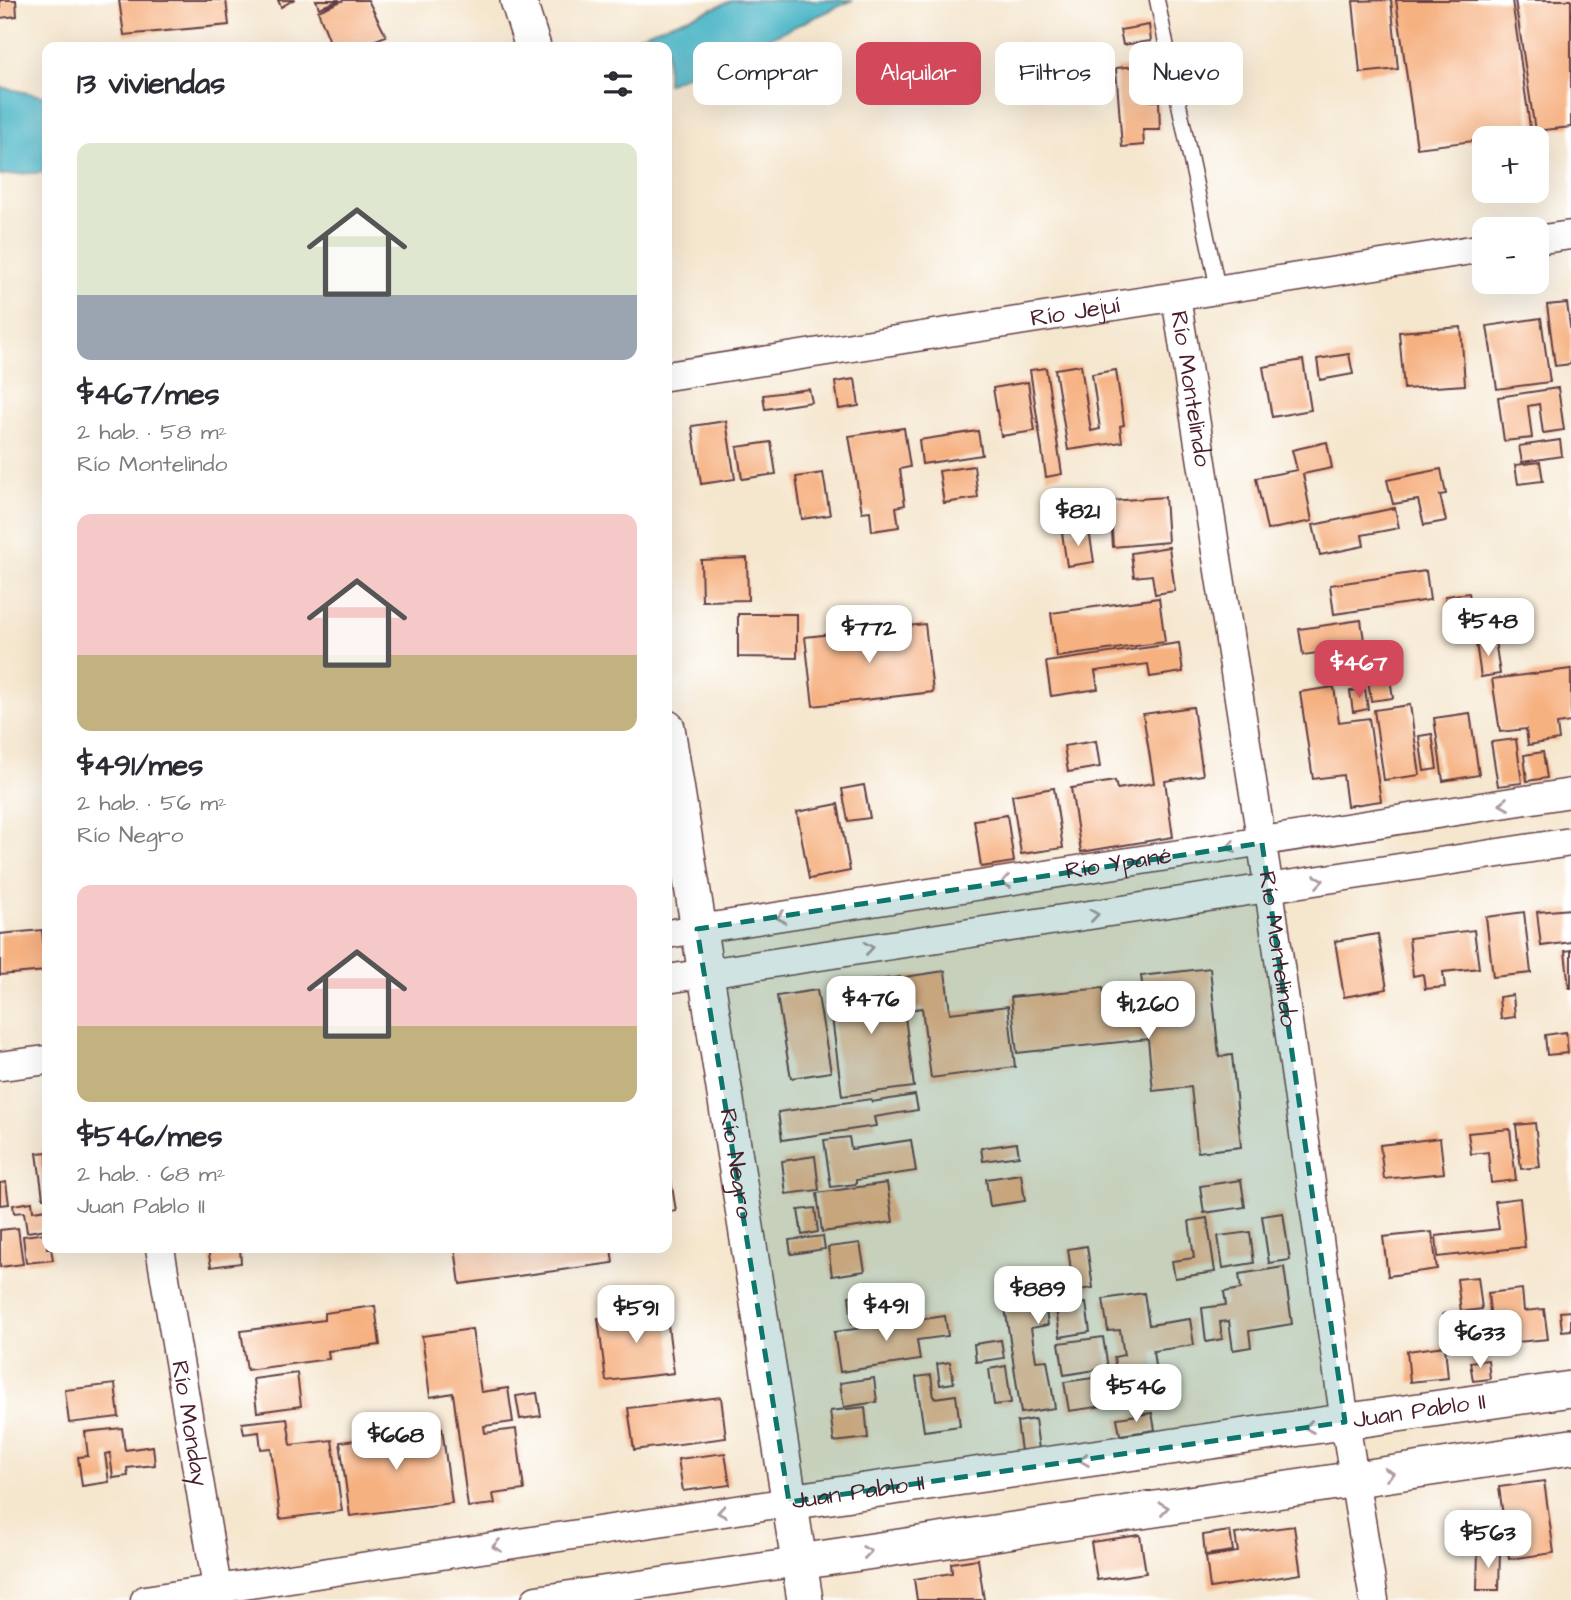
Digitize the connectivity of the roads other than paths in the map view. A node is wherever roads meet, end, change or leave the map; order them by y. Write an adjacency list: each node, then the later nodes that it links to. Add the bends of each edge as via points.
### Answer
1 (519, 0): 3 (street)
2 (1157, 0): 7 (lane)
3 (532, 42)
4 (1571, 235): 5 (street)
5 (1549, 238)
6 (1472, 250): 7 (street, Río Jejuí)
7 (1218, 289): 8 (street, Río Jejuí)
8 (1176, 297): 9 (street, Río Jejuí); 13 (street, Río Montelindo)
9 (672, 375)
10 (1571, 793): 13 (street, Río Ypané, one-way to 13)
11 (672, 797): 15 (street, Río Negro)
12 (1571, 842): 14 (street, Río Ypané, one-way to 12)
13 (1262, 843): 14 (street, Río Montelindo); 15 (street, Río Ypané, one-way to 15)
14 (1269, 889): 16 (street, Río Ypané, one-way to 14); 22 (street, Río Montelindo)
15 (682, 932): 16 (street, Río Negro)
16 (704, 973): 17 (street, Río Ypané); 25 (street, Río Negro)
17 (672, 978)
18 (42, 1061): 19 (street)
19 (0, 1066)
20 (161, 1253): 27 (street, Río Monday)
21 (1571, 1389): 22 (street, Juan Pablo II)
22 (1345, 1422): 24 (street, Río Montelindo); 25 (street, Juan Pablo II, one-way to 25)
23 (1571, 1447): 24 (street, one-way to 23)
24 (1355, 1480): 26 (street, one-way to 24); 31 (street, Río Montelindo)
25 (789, 1502): 26 (street, Río Negro); 27 (street, Juan Pablo II, one-way to 27)
26 (799, 1562): 29 (street); 30 (street, Río Negro)
27 (218, 1594): 28 (street, Juan Pablo II)
28 (145, 1600)
29 (536, 1600)
30 (805, 1600)
31 (1374, 1600)

